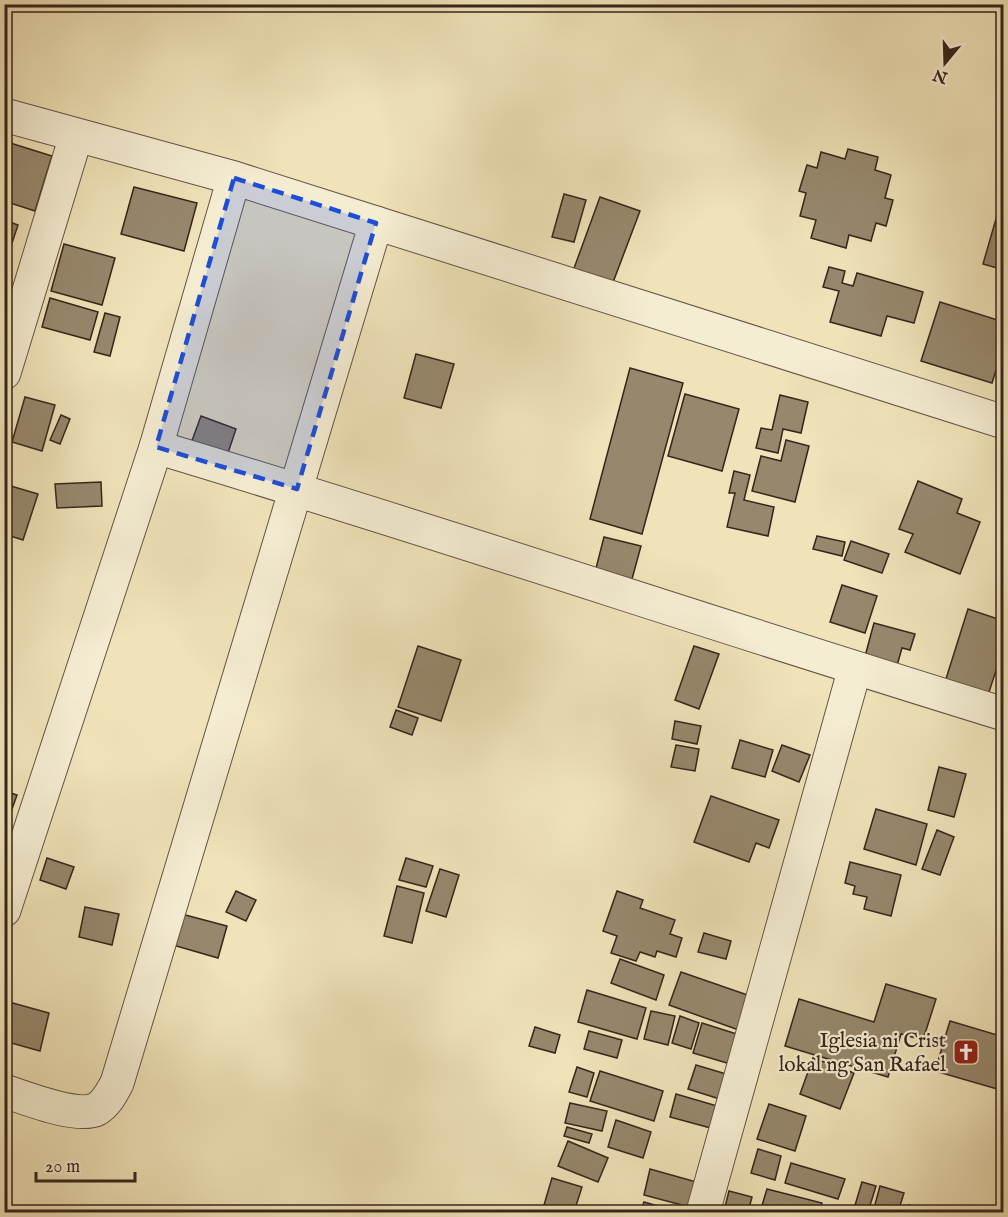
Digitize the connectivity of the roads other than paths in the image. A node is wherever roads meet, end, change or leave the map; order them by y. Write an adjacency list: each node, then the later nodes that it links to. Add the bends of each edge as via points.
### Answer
1 (4, 115): 2 (street)
2 (76, 136): 3 (street); 5 (street)
3 (234, 178): 4 (street); 8 (street)
4 (376, 223): 7 (street); 9 (street)
5 (17, 284): 6 (street)
6 (4, 373)
7 (1004, 422)
8 (156, 447): 9 (street); 12 (street)
9 (297, 489): 10 (street); 13 (street, via 117,1083 109,1099 96,1109 78,1111 54,1108)
10 (855, 668): 11 (street); 14 (street)
11 (1004, 714)
12 (4, 910)
13 (4, 1091)
14 (704, 1212)

